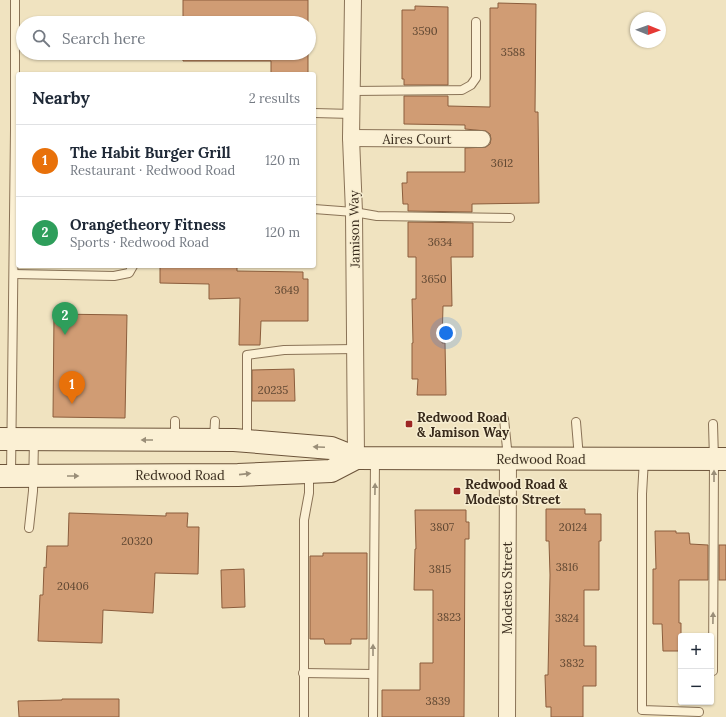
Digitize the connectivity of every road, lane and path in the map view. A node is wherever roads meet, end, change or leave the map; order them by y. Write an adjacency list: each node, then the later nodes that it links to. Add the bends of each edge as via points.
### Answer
1 (15, 0): 4 (lane)
2 (353, 0): 7 (street, Jamison Way)
3 (476, 22): 7 (lane, via 476,78 471,85 462,90)
4 (16, 38)
5 (17, 60): 6 (lane)
6 (17, 72)
7 (352, 91): 9 (street, Jamison Way)
8 (316, 113): 9 (lane)
9 (352, 114): 10 (street, Jamison Way)
10 (352, 138): 11 (street, Aires Court); 14 (street, Jamison Way)
11 (482, 139)
12 (16, 143): 17 (lane)
13 (316, 209): 14 (lane)
14 (354, 212): 15 (lane, via 377,216); 18 (street, Jamison Way)
15 (510, 218)
16 (132, 268): 17 (lane, via 129,273 114,276)
17 (14, 274): 22 (lane)
18 (355, 348): 24 (lane, via 284,350 247,355); 25 (street, Jamison Way)
19 (504, 419): 27 (lane)
20 (576, 422): 28 (lane)
21 (713, 424): 29 (lane)
22 (6, 439): 23 (main road, Redwood Road); 31 (lane)
23 (34, 439): 24 (main road, Redwood Road, one-way to 23, via 215,431 175,430); 32 (lane)
24 (246, 442): 25 (main road, Redwood Road, one-way to 24, via 331,448)
25 (366, 458): 27 (main road, Redwood Road); 30 (main road, Redwood Road, via 331,471); 36 (lane, one-way to 25)
26 (644, 458): 28 (main road, Redwood Road); 29 (main road, Redwood Road); 37 (lane, via 642,710)
27 (508, 459): 28 (main road, Redwood Road); 40 (street, Modesto Street)
28 (579, 459)
29 (720, 459): 34 (lane, one-way to 29)
30 (309, 471): 32 (main road, Redwood Road, one-way to 30); 35 (lane, via 309,493 304,520)
31 (6, 476): 32 (main road, Redwood Road)
32 (34, 476): 33 (lane)
33 (30, 528)
34 (712, 669)
35 (303, 673): 36 (lane); 38 (lane)
36 (373, 674): 39 (lane)
37 (699, 712)
38 (304, 717)
39 (373, 717)
40 (507, 717)

